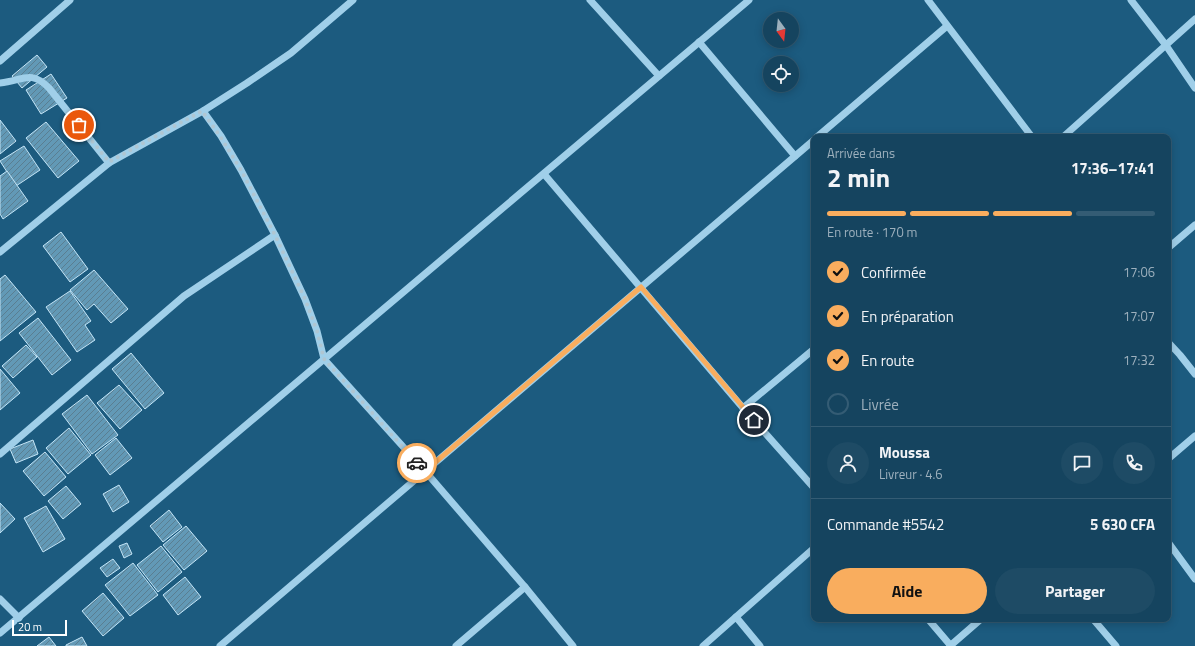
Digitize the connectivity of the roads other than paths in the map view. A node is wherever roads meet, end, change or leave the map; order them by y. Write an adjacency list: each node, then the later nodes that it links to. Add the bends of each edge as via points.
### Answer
1 (70, 0): 11 (street)
2 (353, 0): 15 (street, via 291,53)
3 (590, 0): 12 (street)
4 (749, 0): 9 (street)
5 (928, 0): 8 (street)
6 (1131, 0): 10 (street)
7 (1195, 19): 10 (street)
8 (947, 26): 16 (street); 17 (street)
9 (699, 42): 12 (street); 20 (street)
10 (1165, 44): 14 (street); 18 (street)
11 (0, 60)
12 (659, 76): 22 (street)
13 (0, 83): 21 (street, via 29,77 40,80)
14 (1195, 88)
15 (202, 111): 21 (street); 24 (street, via 241,170)
16 (821, 134)
17 (1030, 134)
18 (1066, 134)
19 (811, 143): 20 (street)
20 (795, 156): 27 (street)
21 (109, 162): 26 (street)
22 (544, 174): 27 (street); 30 (street)
23 (1195, 225): 25 (street)
24 (275, 235): 30 (street, via 305,299); 34 (street, via 184,296)
25 (1171, 245)
26 (0, 252)
27 (641, 287): 32 (street); 36 (street)
28 (1171, 345): 31 (street)
29 (811, 351): 32 (street)
30 (324, 359): 36 (street); 44 (street)
31 (1195, 374)
32 (743, 408): 37 (street)
33 (1195, 436): 35 (street)
34 (0, 454)
35 (1171, 456)
36 (425, 471): 41 (street); 49 (street)
37 (811, 485)
38 (1171, 546): 40 (street)
39 (811, 551): 43 (street)
40 (1195, 579)
41 (525, 587): 50 (street); 51 (street)
42 (0, 599): 44 (street)
43 (736, 617): 52 (street); 53 (street)
44 (19, 618): 48 (street)
45 (931, 622): 54 (street)
46 (978, 622): 54 (street)
47 (1096, 622): 55 (street)
48 (0, 633)
49 (221, 646)
50 (456, 646)
51 (573, 646)
52 (703, 646)
53 (760, 646)
54 (951, 646)
55 (1116, 646)

